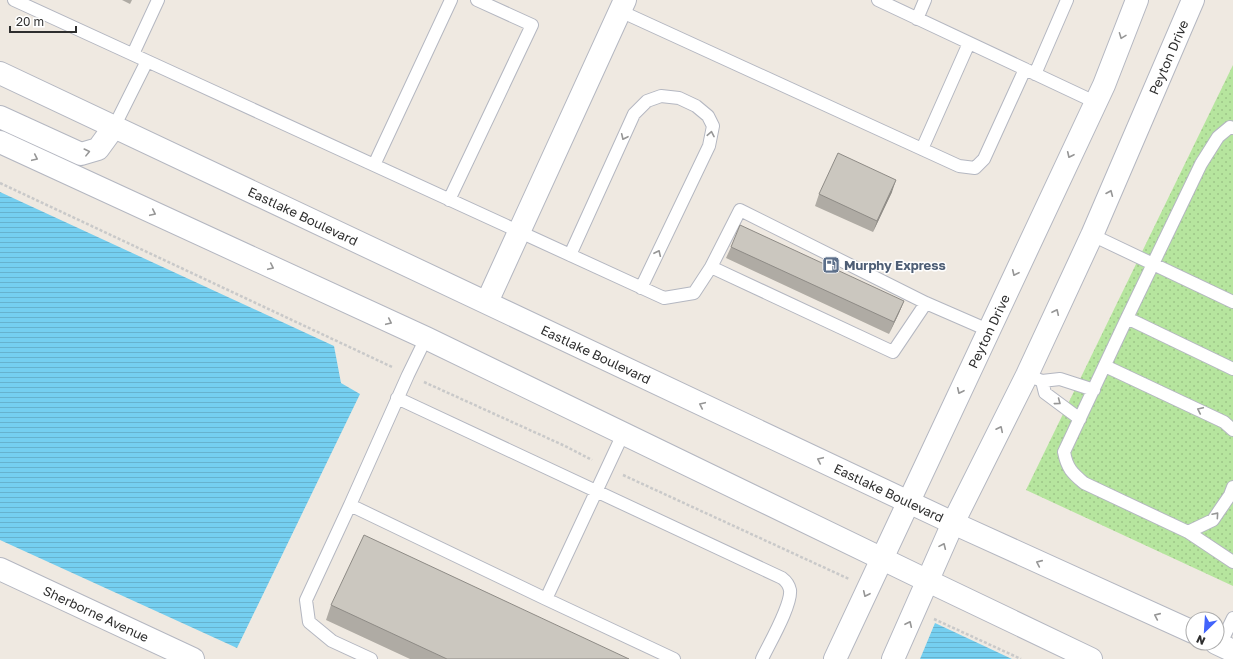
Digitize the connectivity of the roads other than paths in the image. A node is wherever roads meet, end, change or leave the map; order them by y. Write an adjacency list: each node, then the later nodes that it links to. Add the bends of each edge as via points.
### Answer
1 (14, 0): 13 (lane)
2 (158, 0): 13 (lane)
3 (451, 0): 23 (lane)
4 (477, 0): 24 (lane, via 532,26)
5 (878, 0): 11 (lane)
6 (925, 0): 11 (lane)
7 (1067, 0): 15 (lane)
8 (1136, 0): 17 (main road, Peyton Drive, one-way to 17, via 1104,85)
9 (1193, 0): 26 (main road, Peyton Drive, one-way to 9)
10 (622, 6): 22 (lane); 25 (main road)
11 (917, 19): 12 (lane)
12 (970, 43): 15 (lane); 22 (lane)
13 (133, 54): 14 (lane)
14 (147, 61): 19 (lane); 23 (lane)
15 (1030, 72): 17 (lane); 22 (lane, via 984,159 975,168 959,166)
16 (0, 73): 19 (main road, Eastlake Boulevard)
17 (1095, 102): 35 (main road, Peyton Drive, one-way to 35)
18 (0, 117): 19 (main road, one-way to 19, via 81,154 98,149)
19 (114, 128): 31 (main road, Eastlake Boulevard)
20 (1233, 128): 28 (lane, via 1230,127 1218,137 1201,164)
21 (0, 142): 36 (main road, one-way to 36)
22 (922, 149)
23 (374, 166): 24 (lane)
24 (450, 200): 25 (lane)
25 (519, 232): 27 (lane); 31 (main road)
26 (1092, 235): 28 (lane); 39 (main road, Peyton Drive, one-way to 26)
27 (570, 255): 30 (lane); 30 (lane, one-way to 27, via 709,146 713,126 708,116 696,106 679,98 661,96 647,101 634,114)
28 (1152, 264): 32 (lane); 34 (lane)
29 (712, 267): 30 (lane, via 694,293 664,298); 33 (lane, via 893,352); 33 (lane, via 740,210)
30 (641, 288)
31 (487, 302): 47 (main road, Eastlake Boulevard, one-way to 31)
32 (1233, 302)
33 (926, 303): 35 (lane)
34 (1127, 318): 37 (lane); 38 (lane)
35 (988, 330): 47 (main road, Peyton Drive, one-way to 47)
36 (426, 338): 41 (lane); 44 (main road)
37 (1105, 366): 40 (lane); 43 (lane, one-way to 37, via 1224,422)
38 (1233, 369)
39 (1034, 378): 40 (lane, via 1060,379); 42 (lane, one-way to 42, via 1045,393); 49 (main road, Peyton Drive, one-way to 39)
40 (1094, 390): 42 (lane)
41 (397, 398): 46 (lane); 48 (lane)
42 (1080, 419): 50 (lane, via 1064,452 1073,474 1084,483)
43 (1233, 430)
44 (623, 434): 46 (lane); 51 (main road)
45 (1233, 487): 50 (lane, one-way to 45, via 1213,520)
46 (597, 490): 55 (lane); 62 (lane, via 788,583 788,603)
47 (908, 502): 49 (main road, Eastlake Boulevard); 51 (main road, Peyton Drive)
48 (350, 505): 55 (lane); 60 (lane, via 306,600 309,622 332,641)
49 (953, 524): 54 (main road, Peyton Drive, one-way to 49); 57 (main road, Eastlake Boulevard, one-way to 49)
50 (1188, 532): 52 (lane)
51 (883, 559): 54 (main road); 63 (main road, Peyton Drive, one-way to 63)
52 (1233, 562)
53 (0, 569): 59 (main road, Sherborne Avenue)
54 (928, 582): 64 (main road, Peyton Drive, one-way to 54); 65 (main road)
55 (546, 599): 61 (lane)
56 (1233, 618): 58 (lane)
57 (1185, 628)
58 (1225, 640)
59 (193, 659)
60 (370, 659)
61 (674, 659)
62 (762, 659)
63 (835, 659)
64 (892, 659)
65 (1091, 659)

